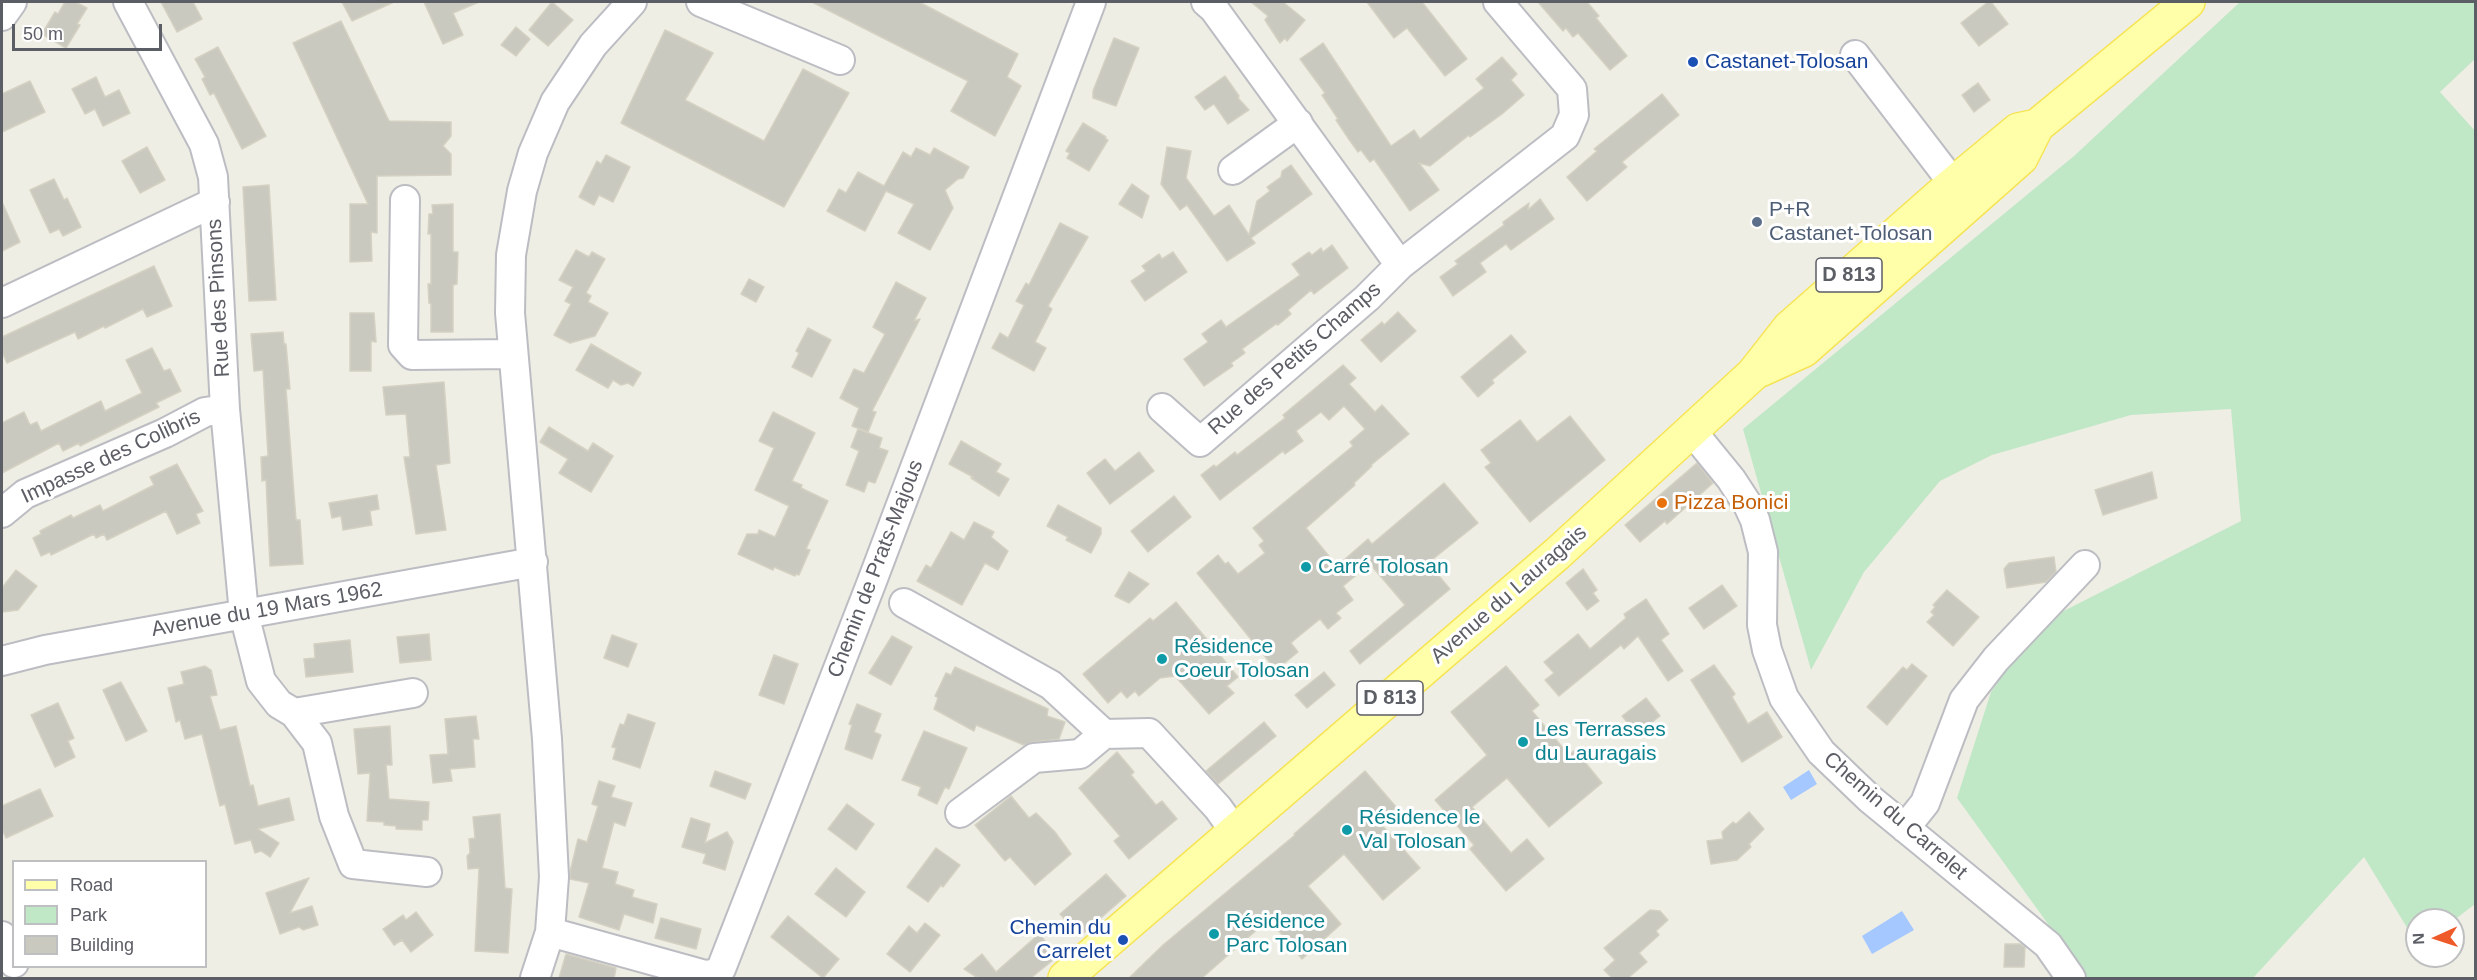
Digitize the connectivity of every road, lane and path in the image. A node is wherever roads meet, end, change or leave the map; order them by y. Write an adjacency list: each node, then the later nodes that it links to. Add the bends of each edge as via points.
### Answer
1 (12, 2): 9 (street)
2 (128, 2): 16 (street, Rue des Pinsons, via 204,144)
3 (632, 2): 19 (street, via 593,45 555,102 533,153 515,221 511,255)
4 (700, 2): 11 (street)
5 (1091, 2): 39 (street, Chemin de Prats-Majous, via 867,595)
6 (1206, 2): 12 (street, Rue des Petits Champs)
7 (1498, 2): 17 (street, Rue des Petits Champs, via 1572,89 1574,115 1565,136)
8 (2188, 2): 14 (main road, Avenue du Lauragais / D 813, via 2037,126 2018,130)
9 (2, 16)
10 (1855, 55): 14 (street)
11 (840, 60)
12 (1298, 123): 13 (street); 17 (street, Rue des Petits Champs)
13 (1233, 170)
14 (1961, 194): 22 (main road, Avenue du Lauragais / D 813, via 1789,328 1753,374)
15 (405, 200): 19 (street, via 404,345 412,355)
16 (215, 202): 18 (street); 21 (street, Rue des Pinsons)
17 (1400, 265): 20 (street, Rue des Petits Champs, via 1200,442)
18 (2, 303)
19 (513, 354): 24 (street)
20 (1162, 408)
21 (225, 409): 23 (street, Impasse des Colibris, via 205,412 25,494); 27 (street, Rue des Pinsons)
22 (1691, 430): 33 (street, Chemin du Carrelet, via 1731,479 1755,520 1763,552 1762,625 1784,698 1821,752); 34 (main road, Avenue du Lauragais / D 813, via 1558,553)
23 (2, 513)
24 (533, 562): 27 (street, Avenue du 19 Mars 1962); 36 (street, via 554,877)
25 (2085, 565): 33 (street, via 1996,659 1964,699 1925,803)
26 (904, 603): 31 (street, via 1051,685)
27 (244, 614): 28 (street, Avenue du 19 Mars 1962); 30 (street, Rue des Pinsons, via 261,681 279,704)
28 (2, 661)
29 (413, 693): 30 (street)
30 (294, 713): 35 (street, Rue des Pinsons, via 317,743 334,816 352,864)
31 (1104, 734): 32 (street, via 1080,754 1034,758); 34 (street, via 1149,733)
32 (960, 813)
33 (1905, 828): 42 (street, Chemin du Carrelet, via 2048,945)
34 (1235, 832): 40 (main road, Avenue du Lauragais / D 813)
35 (427, 872)
36 (550, 932): 39 (street, Chemin de Prats-Majous); 41 (street)
37 (2, 936): 38 (street)
38 (12, 960)
39 (717, 976)
40 (1068, 977)
41 (535, 978)
42 (2071, 978)

